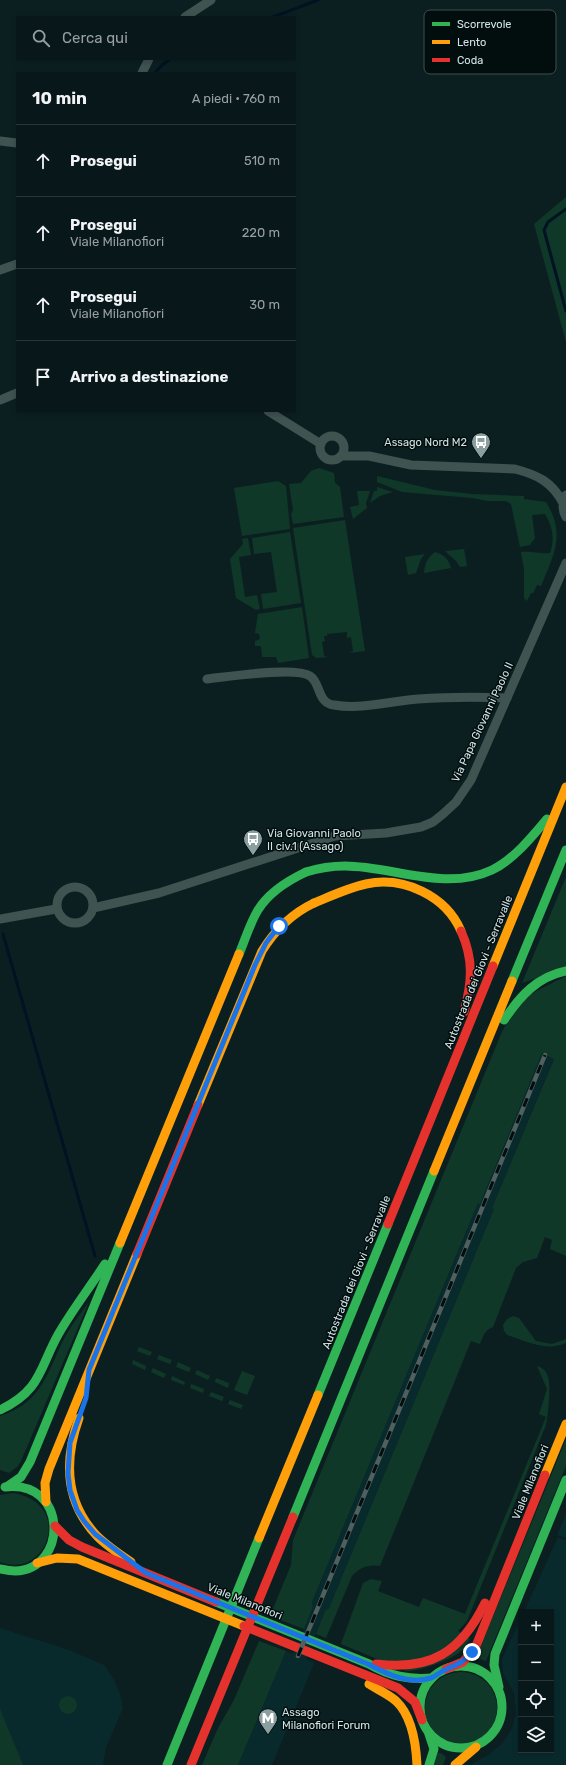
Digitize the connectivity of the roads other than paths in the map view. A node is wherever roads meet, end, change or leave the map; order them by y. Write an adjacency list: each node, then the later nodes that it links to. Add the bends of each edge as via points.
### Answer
1 (211, 0): 2 (street)
2 (187, 16)
3 (148, 60): 4 (street)
4 (142, 72)
5 (0, 141): 6 (street)
6 (16, 143)
7 (16, 264): 8 (street)
8 (0, 270)
9 (16, 393): 10 (street)
10 (0, 400)
11 (270, 412): 12 (street)
12 (321, 444): 13 (street, via 321,452 326,458 334,460); 13 (street, via 325,437 337,436 344,445 344,453)
13 (341, 456): 14 (street, via 369,456 411,464 515,469 547,482)
14 (564, 499): 15 (street, via 563,509)
15 (566, 517)
16 (566, 563): 18 (street, Via Papa Giovanni Paolo II)
17 (207, 679): 18 (street, via 274,672 304,674 312,677 324,700 334,706 371,706 418,699)
18 (507, 698): 22 (street, Via Papa Giovanni Paolo II, via 471,780 456,802 433,822 407,831 335,836 158,893)
19 (566, 787): 20 (main road, Autostrada dei Giovi - Serravalle)
20 (561, 799): 29 (main road, Autostrada dei Giovi - Serravalle); 30 (main road, via 529,842 492,870 453,879 346,866 324,867 283,883 269,894 257,911)
21 (566, 850): 26 (main road)
22 (93, 908): 23 (street, via 87,919 75,923 63,920); 23 (street, via 89,893 75,886 60,893)
23 (56, 909): 24 (street)
24 (0, 919)
25 (566, 971): 26 (main road, via 551,975 526,990)
26 (480, 1057): 51 (main road)
27 (443, 1065): 31 (main road, via 468,1003 472,963 462,929 439,902 412,887 392,883 371,883 314,903 283,922 269,938 259,956)
28 (432, 1090): 29 (main road)
29 (393, 1211): 50 (main road, Autostrada dei Giovi - Serravalle)
30 (121, 1241): 32 (main road, via 59,1334 38,1380 29,1392 12,1405); 35 (main road, via 30,1462 21,1477)
31 (89, 1370): 36 (main road, via 49,1469 45,1483); 41 (main road, via 86,1398 69,1452 70,1490 77,1510 89,1527 107,1545)
32 (0, 1410)
33 (566, 1424): 38 (main road, Viale Milanofiori)
34 (566, 1480): 46 (main road, via 495,1654 494,1666)
35 (3, 1486): 36 (main road, via 28,1489)
36 (46, 1502): 37 (main road)
37 (55, 1526): 39 (main road, via 52,1545); 41 (main road, Viale Milanofiori, via 69,1540 82,1547)
38 (514, 1552): 42 (main road, via 494,1582 479,1616 463,1638 448,1652 427,1662 412,1665); 43 (main road, Viale Milanofiori, via 476,1646 463,1662)
39 (37, 1563): 40 (main road, via 18,1570); 44 (main road, via 57,1558 78,1559)
40 (0, 1569)
41 (146, 1573): 42 (main road, Viale Milanofiori)
42 (368, 1664): 45 (main road, Viale Milanofiori, via 402,1679)
43 (446, 1669): 45 (main road); 46 (main road, via 462,1666 479,1670 491,1679)
44 (357, 1672): 47 (main road, via 404,1692 414,1702); 52 (main road, via 368,1684 400,1705 414,1739)
45 (432, 1678): 47 (main road, via 422,1694)
46 (501, 1696): 49 (main road, via 499,1724 491,1736)
47 (422, 1720): 48 (main road)
48 (428, 1733): 49 (main road, via 449,1747 462,1749); 53 (main road, via 434,1749)
49 (479, 1745): 54 (main road)
50 (167, 1765)
51 (191, 1765)
52 (417, 1765)
53 (429, 1765)
54 (454, 1765)

